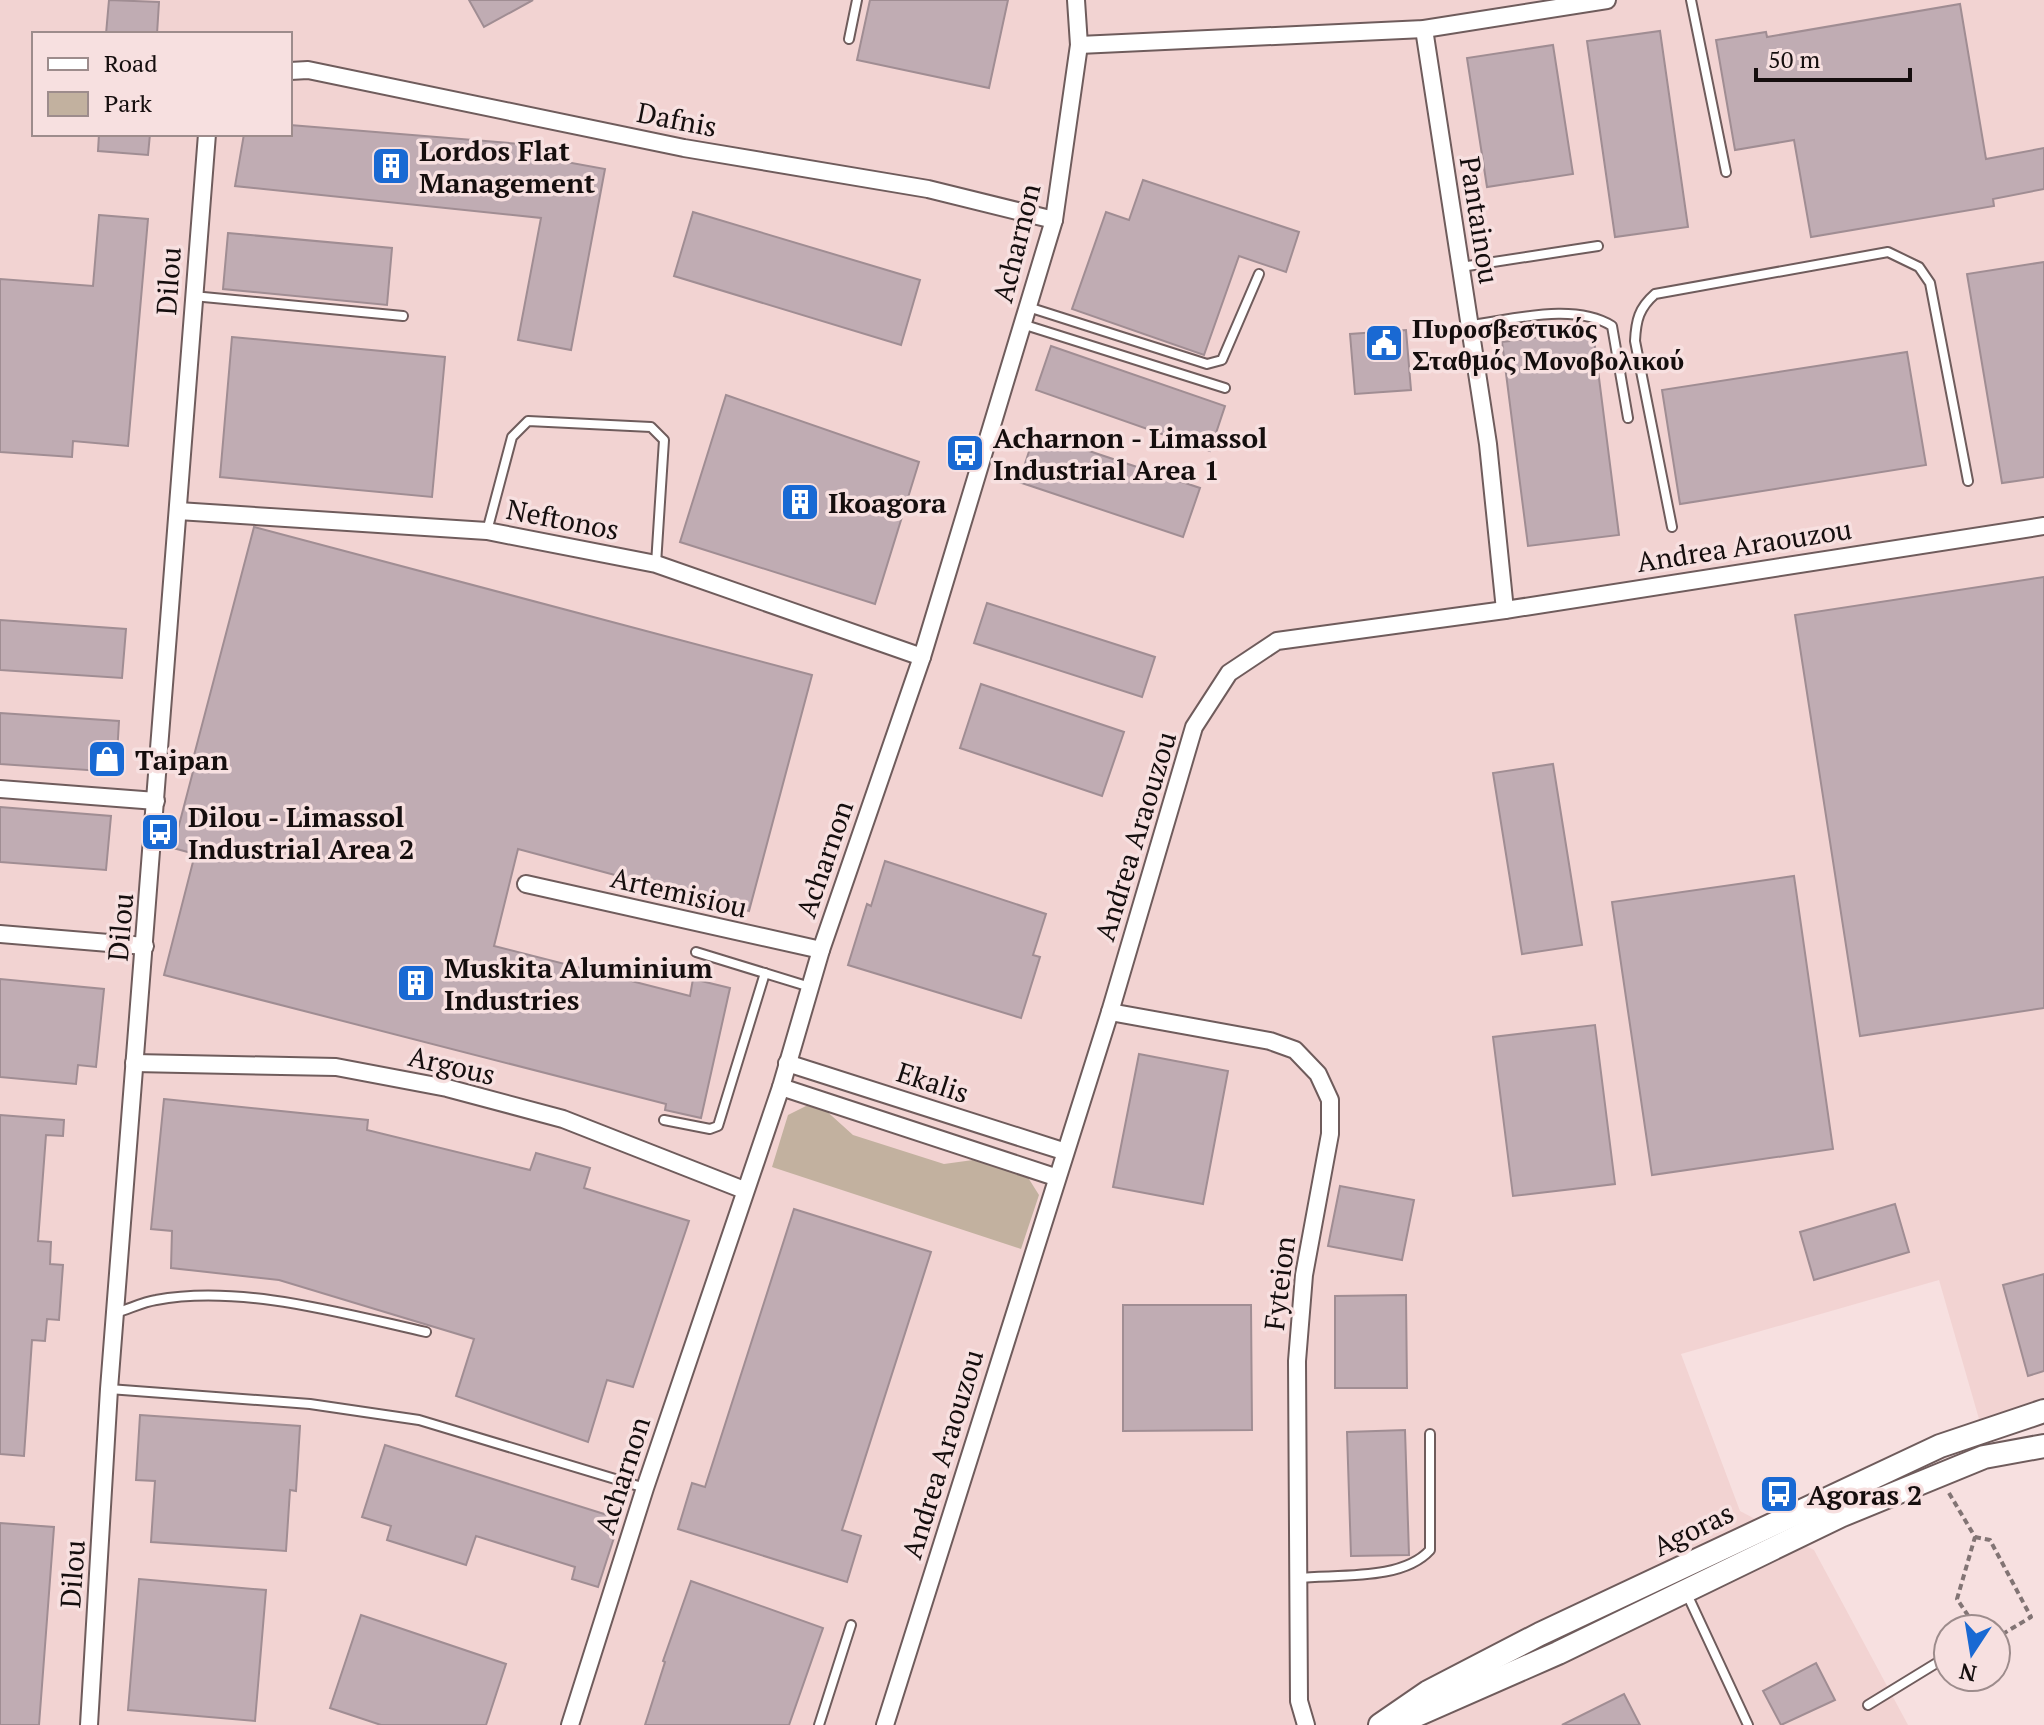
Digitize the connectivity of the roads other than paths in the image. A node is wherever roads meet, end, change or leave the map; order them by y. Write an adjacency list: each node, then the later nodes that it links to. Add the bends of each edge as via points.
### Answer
1 (857, 0): 6 (lane)
2 (1076, 0): 7 (street, Acharnon)
3 (1607, 0): 5 (street)
4 (1691, 0): 10 (lane)
5 (1424, 29): 7 (street); 13 (street, Pantainou)
6 (849, 39)
7 (1079, 45): 11 (street, Acharnon)
8 (292, 71): 11 (street, Dafnis, via 684,148 928,189)
9 (207, 136): 15 (street, Dilou)
10 (1726, 172)
11 (1054, 220): 16 (street, Acharnon)
12 (1598, 246): 13 (lane)
13 (1461, 267): 19 (street, Pantainou)
14 (1259, 274): 16 (lane, via 1217,363)
15 (193, 296): 17 (lane); 23 (street, Dilou)
16 (1027, 307): 18 (street, Acharnon)
17 (403, 316)
18 (1022, 324): 20 (lane); 29 (street, Acharnon)
19 (1470, 325): 21 (lane, via 1568,314 1602,320 1612,326); 28 (street, Pantainou)
20 (1225, 388)
21 (1628, 418)
22 (1968, 481): 25 (lane, via 1930,283 1919,267 1888,252 1655,294 1644,304 1636,318 1635,341)
23 (178, 511): 26 (street, Neftonos); 31 (street, Dilou)
24 (2044, 526): 28 (street, Andrea Araouzou)
25 (1672, 527)
26 (487, 531): 27 (street, Neftonos); 27 (lane, via 512,437 528,421 651,427 664,440)
27 (656, 564): 29 (street, Neftonos)
28 (1505, 610): 39 (street, Andrea Araouzou, via 1277,641 1229,673 1194,727)
29 (922, 657): 35 (street, Acharnon)
30 (0, 789): 31 (street)
31 (156, 801): 34 (street, Dilou)
32 (526, 884): 35 (street, Artemisiou)
33 (0, 934): 34 (street)
34 (145, 946): 40 (street, Dilou)
35 (821, 950): 38 (street, Acharnon)
36 (696, 952): 37 (lane)
37 (765, 973): 38 (lane); 43 (lane, via 718,1126)
38 (810, 987): 41 (street, Acharnon)
39 (1110, 1012): 44 (street, Andrea Araouzou); 54 (street, Fyteion, via 1295,1050 1318,1074 1330,1100 1330,1134 1304,1275 1297,1361)
40 (134, 1063): 46 (street, Argous, via 336,1067 447,1088 563,1119); 47 (street, Dilou)
41 (787, 1063): 42 (street, Acharnon); 44 (street, Ekalis)
42 (781, 1087): 45 (street); 46 (street, Acharnon)
43 (664, 1120)
44 (1063, 1151): 45 (street, Andrea Araouzou)
45 (1055, 1177): 62 (street, Andrea Araouzou)
46 (744, 1190): 53 (street, Acharnon)
47 (115, 1313): 48 (lane, via 157,1299 224,1297 301,1304); 49 (street, Dilou)
48 (426, 1332)
49 (109, 1389): 53 (lane, via 310,1404 419,1420); 59 (street, Dilou)
50 (2044, 1411): 64 (main road, Agoras, via 1940,1446 1760,1529 1428,1692)
51 (1430, 1434): 54 (lane, via 1430,1550 1419,1562 1397,1569)
52 (2044, 1446): 55 (main road, Agoras, via 1984,1457 1938,1474)
53 (645, 1488): 60 (street, Acharnon)
54 (1298, 1578): 63 (street, Fyteion, via 1299,1701)
55 (1686, 1591): 65 (main road, Agoras); 66 (lane)
56 (851, 1625): 61 (lane)
57 (1932, 1666): 58 (lane)
58 (1868, 1705)
59 (89, 1725)
60 (570, 1725)
61 (819, 1725)
62 (885, 1725)
63 (1306, 1725)
64 (1380, 1725)
65 (1394, 1725)
66 (1748, 1725)

